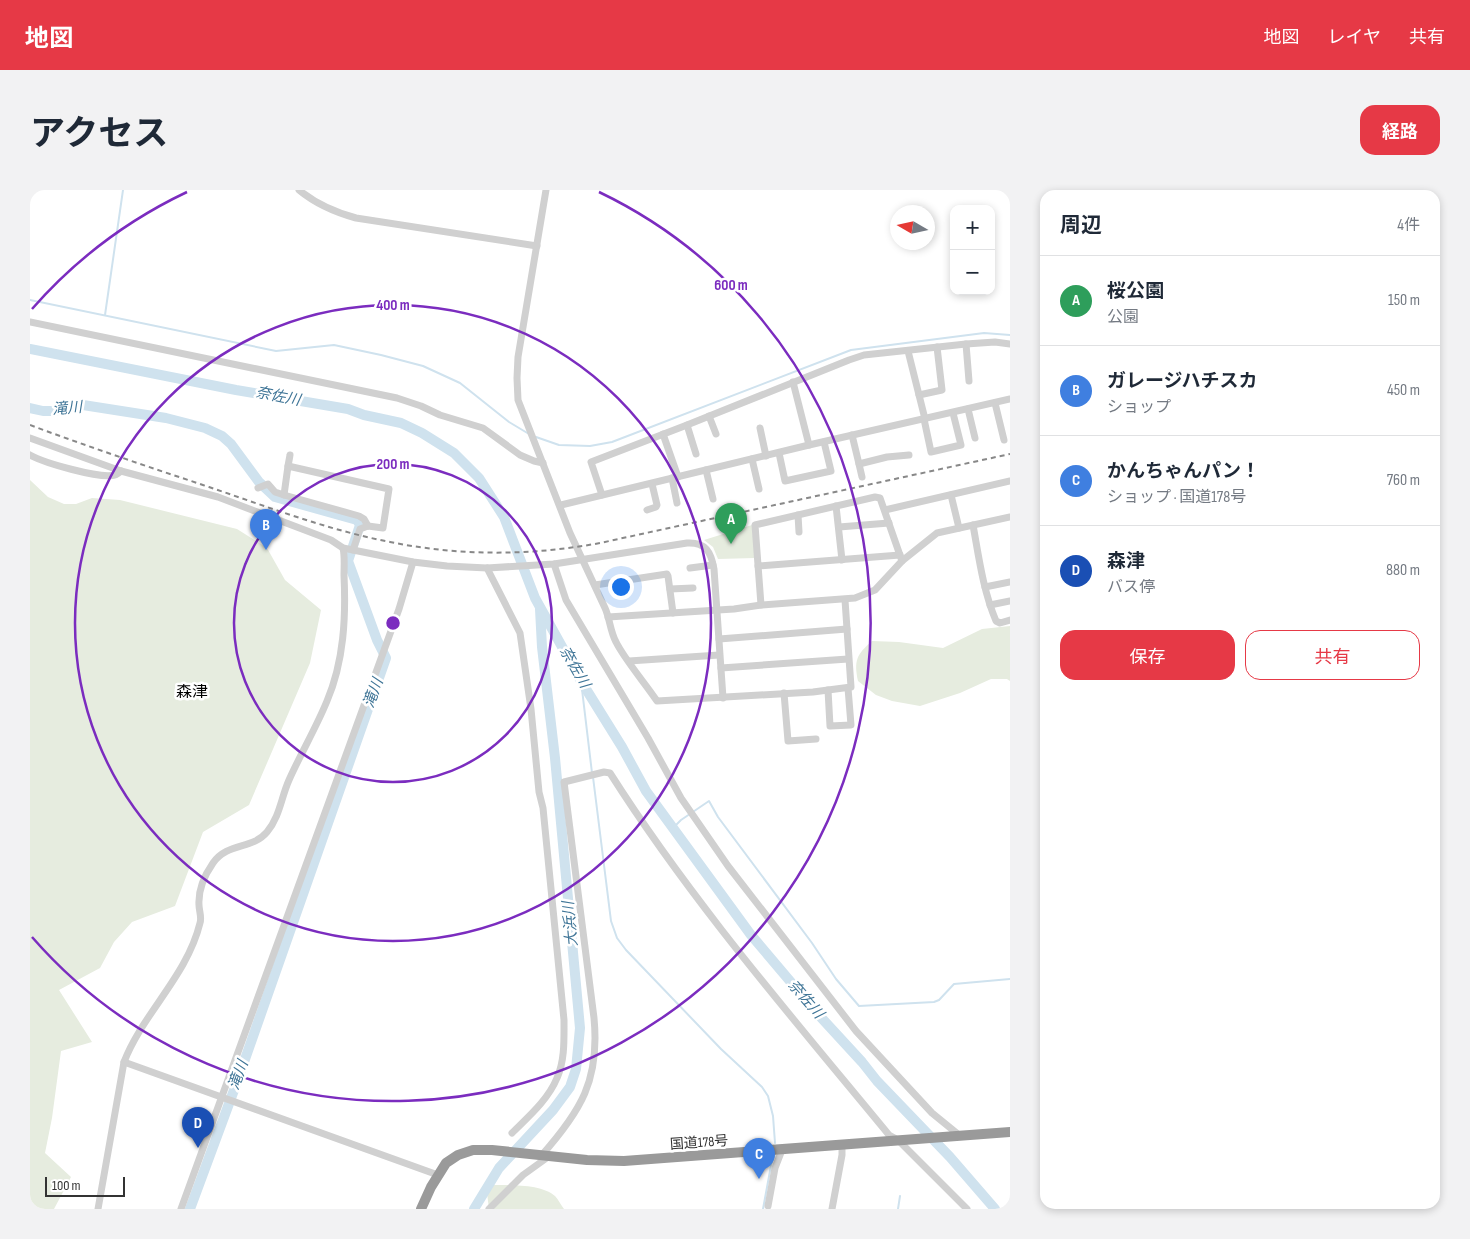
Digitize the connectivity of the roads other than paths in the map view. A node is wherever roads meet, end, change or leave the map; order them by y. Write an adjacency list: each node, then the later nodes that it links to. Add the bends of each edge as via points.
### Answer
1 (298, 190): 3 (street, via 330,210 356,218)
2 (546, 190): 3 (street)
3 (537, 246): 36 (street, via 517,378 518,400)
4 (30, 322): 36 (street, via 397,398 482,428 520,455 534,461)
5 (966, 344): 6 (street); 7 (street); 9 (street)
6 (1010, 344)
7 (937, 347): 8 (street); 11 (street, via 942,390)
8 (908, 350): 10 (street, via 864,355); 11 (street)
9 (969, 381)
10 (793, 382): 16 (street); 27 (street)
11 (919, 395): 17 (street)
12 (1010, 399): 13 (street)
13 (995, 403): 14 (street); 25 (street)
14 (968, 409): 15 (street); 24 (street)
15 (953, 413): 17 (street); 17 (street, via 961,445 931,452)
16 (710, 416): 18 (street); 21 (street)
17 (924, 419): 22 (street)
18 (687, 425): 20 (street); 29 (street)
19 (760, 428): 33 (street)
20 (663, 434): 43 (street); 48 (street, via 590,462)
21 (716, 434)
22 (852, 436): 26 (street); 37 (street)
23 (30, 438): 34 (street)
24 (975, 438)
25 (1004, 440)
26 (824, 442): 27 (street); 28 (street, via 831,471 785,481)
27 (809, 445): 28 (street)
28 (779, 453): 33 (street)
29 (696, 454)
30 (30, 455): 40 (street)
31 (290, 455): 38 (street)
32 (909, 455): 37 (street)
33 (766, 456): 35 (street)
34 (86, 458): 40 (street); 41 (street)
35 (752, 459): 39 (street); 47 (street)
36 (542, 460): 53 (street)
37 (859, 464): 42 (street)
38 (288, 466): 49 (street); 61 (street, via 389,489 383,528)
39 (706, 470): 43 (street); 51 (street)
40 (82, 471): 41 (street, via 116,475)
41 (121, 471): 65 (street, via 218,497 331,540)
42 (862, 477)
43 (675, 478): 45 (street); 52 (street)
44 (1010, 481): 50 (street)
45 (652, 484): 48 (street); 55 (street, via 657,505)
46 (258, 488): 49 (street, via 268,484 275,492)
47 (759, 490)
48 (602, 494): 53 (street)
49 (284, 495): 61 (street, via 359,516)
50 (951, 495): 56 (street); 63 (street)
51 (713, 499)
52 (677, 503)
53 (561, 505): 68 (street)
54 (836, 506): 56 (street, via 875,497 880,498); 57 (street); 62 (street)
55 (647, 510)
56 (884, 510): 59 (street)
57 (798, 515): 64 (street); 73 (street, via 755,525)
58 (1010, 517): 60 (street)
59 (889, 523): 62 (street); 67 (street)
60 (973, 525): 63 (street); 79 (street)
61 (368, 526): 66 (street, via 360,529)
62 (839, 527): 69 (street)
63 (958, 528): 67 (street, via 936,532)
64 (799, 532)
65 (343, 548): 66 (street); 100 (street, via 345,630 328,700 288,782 274,823 259,840 221,854 201,883 201,918 192,947 174,982 144,1022)
66 (353, 550): 70 (street)
67 (901, 558): 69 (street); 81 (street, via 875,590)
68 (582, 560): 71 (street); 72 (street, via 695,542 708,550); 77 (street)
69 (842, 560): 73 (street)
70 (413, 562): 74 (street); 101 (street)
71 (554, 564): 74 (street); 104 (street, via 566,600 681,798 728,866 856,1031)
72 (713, 565): 75 (street); 85 (street)
73 (758, 566): 83 (street)
74 (487, 568): 103 (street, via 520,633 543,808 564,1020 564,1046 558,1077 538,1107)
75 (690, 568)
76 (1010, 582): 79 (street)
77 (595, 585): 80 (street, via 667,574); 87 (street)
78 (693, 588): 80 (street)
79 (985, 588): 84 (street)
80 (670, 589): 86 (street)
81 (844, 600): 83 (street); 89 (street)
82 (1010, 601): 84 (street)
83 (761, 605): 85 (street)
84 (990, 605): 88 (street, via 996,621)
85 (717, 610): 86 (street); 90 (street)
86 (672, 613): 87 (street)
87 (608, 617): 93 (street, via 616,642)
88 (1010, 620)
89 (847, 629): 90 (street); 92 (street)
90 (719, 639): 91 (street)
91 (719, 655): 93 (street); 94 (street)
92 (848, 659): 94 (street); 95 (street, via 851,687)
93 (629, 661): 98 (street, via 657,701)
94 (720, 668): 98 (street)
95 (848, 688): 96 (street); 96 (street, via 851,725 830,726)
96 (828, 690): 97 (street)
97 (784, 694): 98 (street); 99 (street, via 788,741)
98 (723, 698)
99 (816, 739)
100 (124, 1062): 101 (street); 111 (street)
101 (222, 1098): 109 (street); 112 (street)
102 (1010, 1132): 104 (highway, 国道178号)
103 (512, 1133)
104 (956, 1136): 105 (highway, 国道178号)
105 (900, 1140): 106 (highway, 国道178号); 108 (street, via 889,1134 754,970 654,838 610,773 604,772 564,782 596,1044 590,1080 581,1102 569,1123); 116 (street)
106 (842, 1145): 107 (highway, 国道178号); 115 (street)
107 (782, 1150): 108 (highway, 国道178号, via 624,1161); 110 (street)
108 (541, 1156): 109 (highway, 国道178号, via 473,1150 458,1155); 114 (street)
109 (438, 1176): 113 (highway, 国道178号)
110 (768, 1206)
111 (98, 1209)
112 (181, 1209)
113 (420, 1209)
114 (489, 1209)
115 (832, 1209)
116 (967, 1209)

